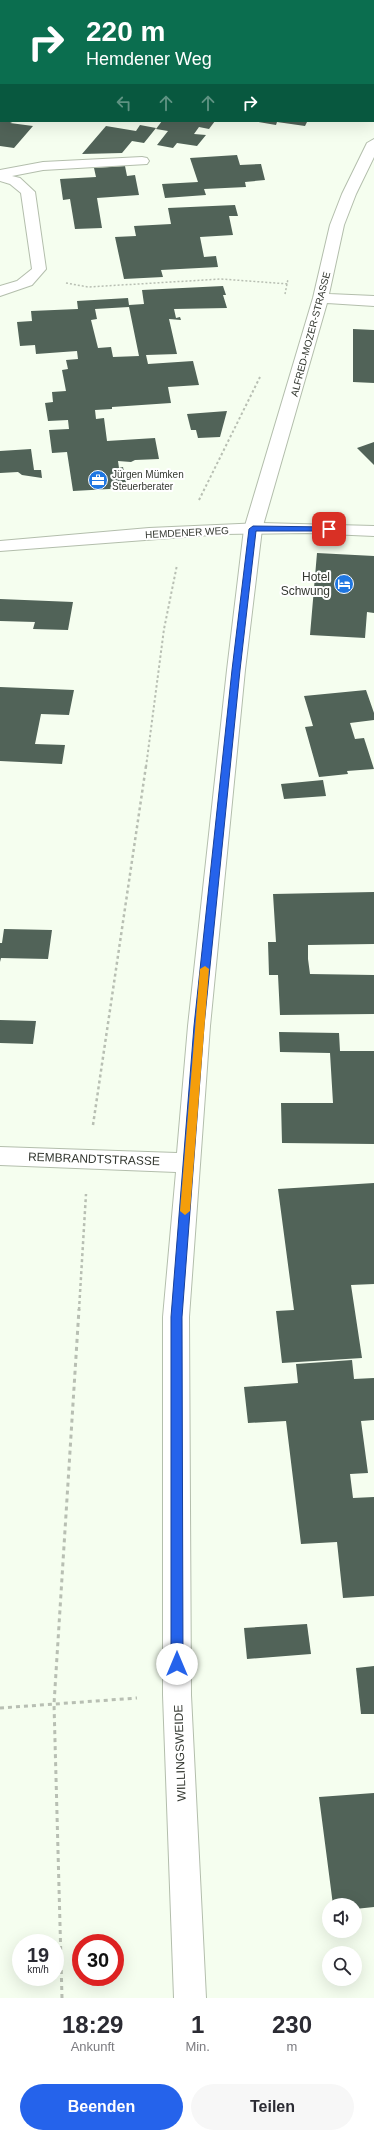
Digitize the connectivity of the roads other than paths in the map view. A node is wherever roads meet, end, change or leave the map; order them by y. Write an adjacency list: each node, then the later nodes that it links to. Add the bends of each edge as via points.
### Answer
1 (374, 143): 6 (street, ALFRED-MOZER-STRASSE, via 337,225)
2 (142, 161): 3 (street, via 43,166)
3 (0, 174)
4 (0, 177): 5 (street, via 15,181 28,192 39,269 32,280 17,288)
5 (0, 292)
6 (322, 292): 7 (street); 8 (street, ALFRED-MOZER-STRASSE)
7 (374, 301)
8 (253, 529): 9 (street, HEMDENER WEG); 10 (street, HEMDENER WEG); 12 (street, WILLINGSWEIDE, via 212,894)
9 (374, 531)
10 (0, 546)
11 (0, 1156): 12 (street, REMBRANDTSTRASSE)
12 (189, 1163): 13 (street, WILLINGSWEIDE, via 176,1317 177,1696)
13 (190, 1998)

